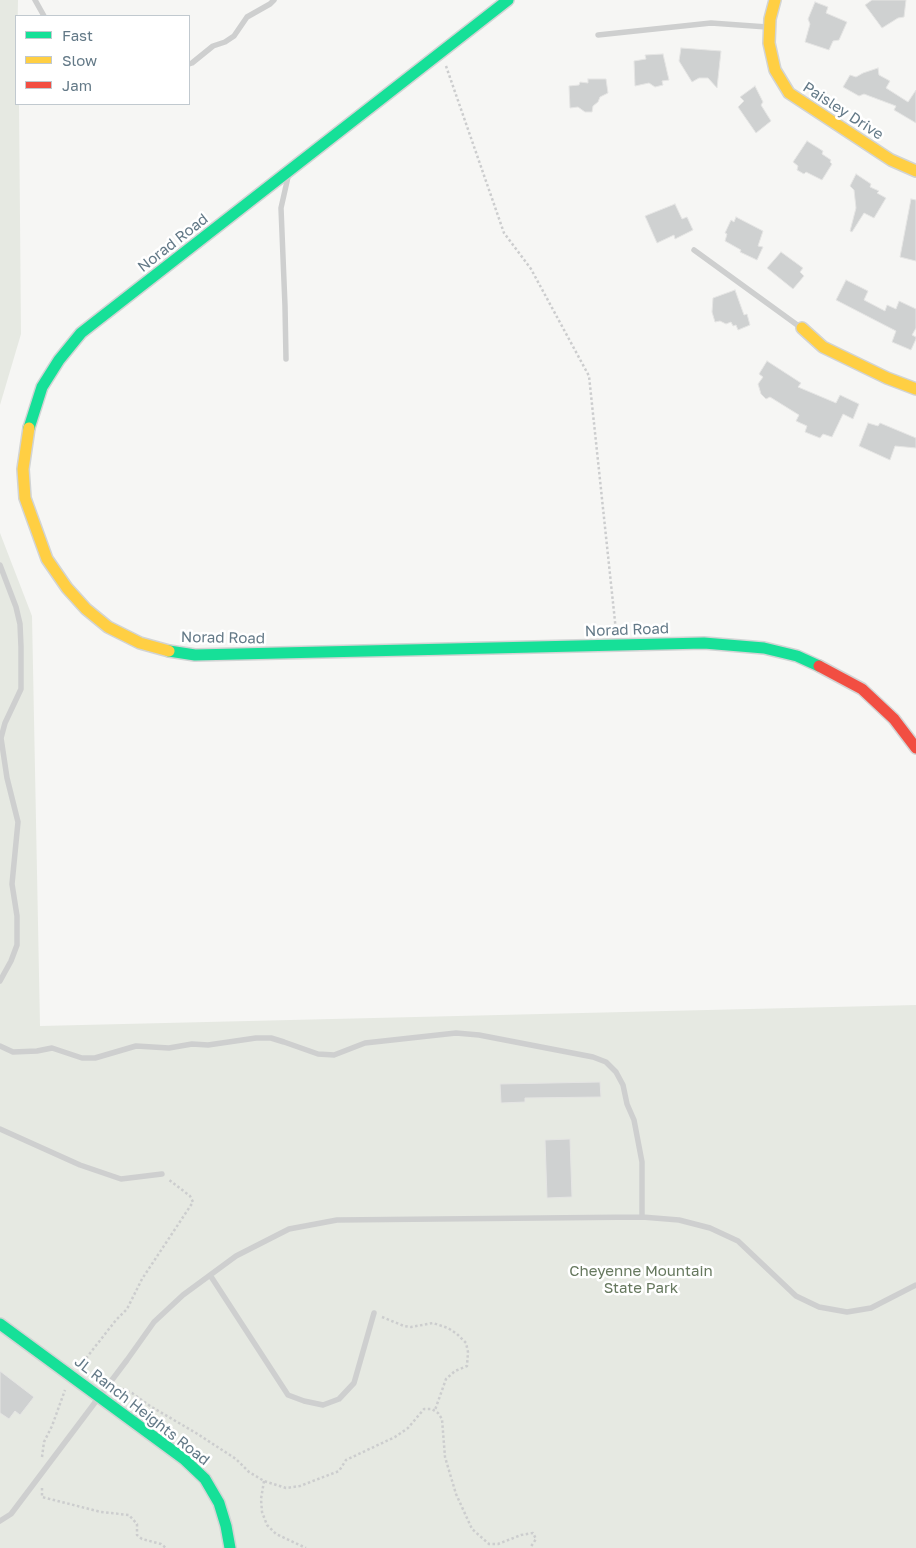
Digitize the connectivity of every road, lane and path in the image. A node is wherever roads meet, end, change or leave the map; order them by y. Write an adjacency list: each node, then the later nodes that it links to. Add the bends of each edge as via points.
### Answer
1 (35, 0): 5 (lane)
2 (274, 0): 9 (lane, via 247,17 234,36 213,46)
3 (508, 0): 8 (street, Norad Road)
4 (775, 0): 6 (street, Paisley Drive)
5 (43, 15)
6 (770, 27): 7 (lane, via 711,23); 11 (street, Paisley Drive, via 769,44 775,70 789,94 891,160)
7 (598, 34)
8 (441, 52): 10 (street, Norad Road); 17 (path, via 504,232 532,268 589,376)
9 (190, 64)
10 (290, 170): 14 (lane, via 280,208); 17 (street, Norad Road, via 81,333 42,387 32,414 23,469 25,498 46,559 86,609 108,627 140,643 168,651 195,655)
11 (916, 171)
12 (694, 250): 13 (lane)
13 (802, 328): 15 (street, via 823,347)
14 (286, 359)
15 (916, 390)
16 (0, 565): 19 (lane, via 20,624 21,689 1,738 18,822 12,884 17,945)
17 (617, 645): 18 (street, Norad Road, via 731,644 797,656 862,689 894,719)
18 (916, 748)
19 (0, 981)
20 (0, 1046): 23 (lane, via 13,1052 52,1048 82,1058 95,1058 136,1046 169,1048 256,1038 278,1040 318,1054 334,1054 365,1043 456,1033 593,1057 606,1062 616,1072 634,1120 642,1162)
21 (0, 1129): 22 (lane, via 80,1165 121,1179)
22 (162, 1174)
23 (642, 1217): 24 (lane, via 337,1220 289,1229 236,1256); 25 (lane, via 687,1222 710,1228 738,1242 796,1296 819,1308 847,1312 871,1308)
24 (210, 1275): 26 (lane, via 288,1395 304,1401 323,1405 340,1399 354,1384); 28 (lane, via 154,1322)
25 (916, 1284)
26 (374, 1313): 30 (path, via 404,1326 433,1323 448,1328 466,1343 467,1366 446,1379)
27 (0, 1324): 29 (street, JL Ranch Heights Road)
28 (110, 1382): 29 (lane); 31 (path, via 196,1433)
29 (99, 1397): 32 (lane, via 11,1514); 33 (street, JL Ranch Heights Road, via 184,1459 205,1479 220,1503)
30 (433, 1409): 31 (path, via 424,1409 408,1428 346,1460 339,1471 331,1475 286,1488); 35 (path, via 442,1419 445,1457 456,1494 472,1529 489,1544 533,1533 536,1539)
31 (264, 1481): 34 (path, via 261,1500 267,1525 276,1534)
32 (0, 1521)
33 (230, 1548)
34 (306, 1548)
35 (530, 1548)

